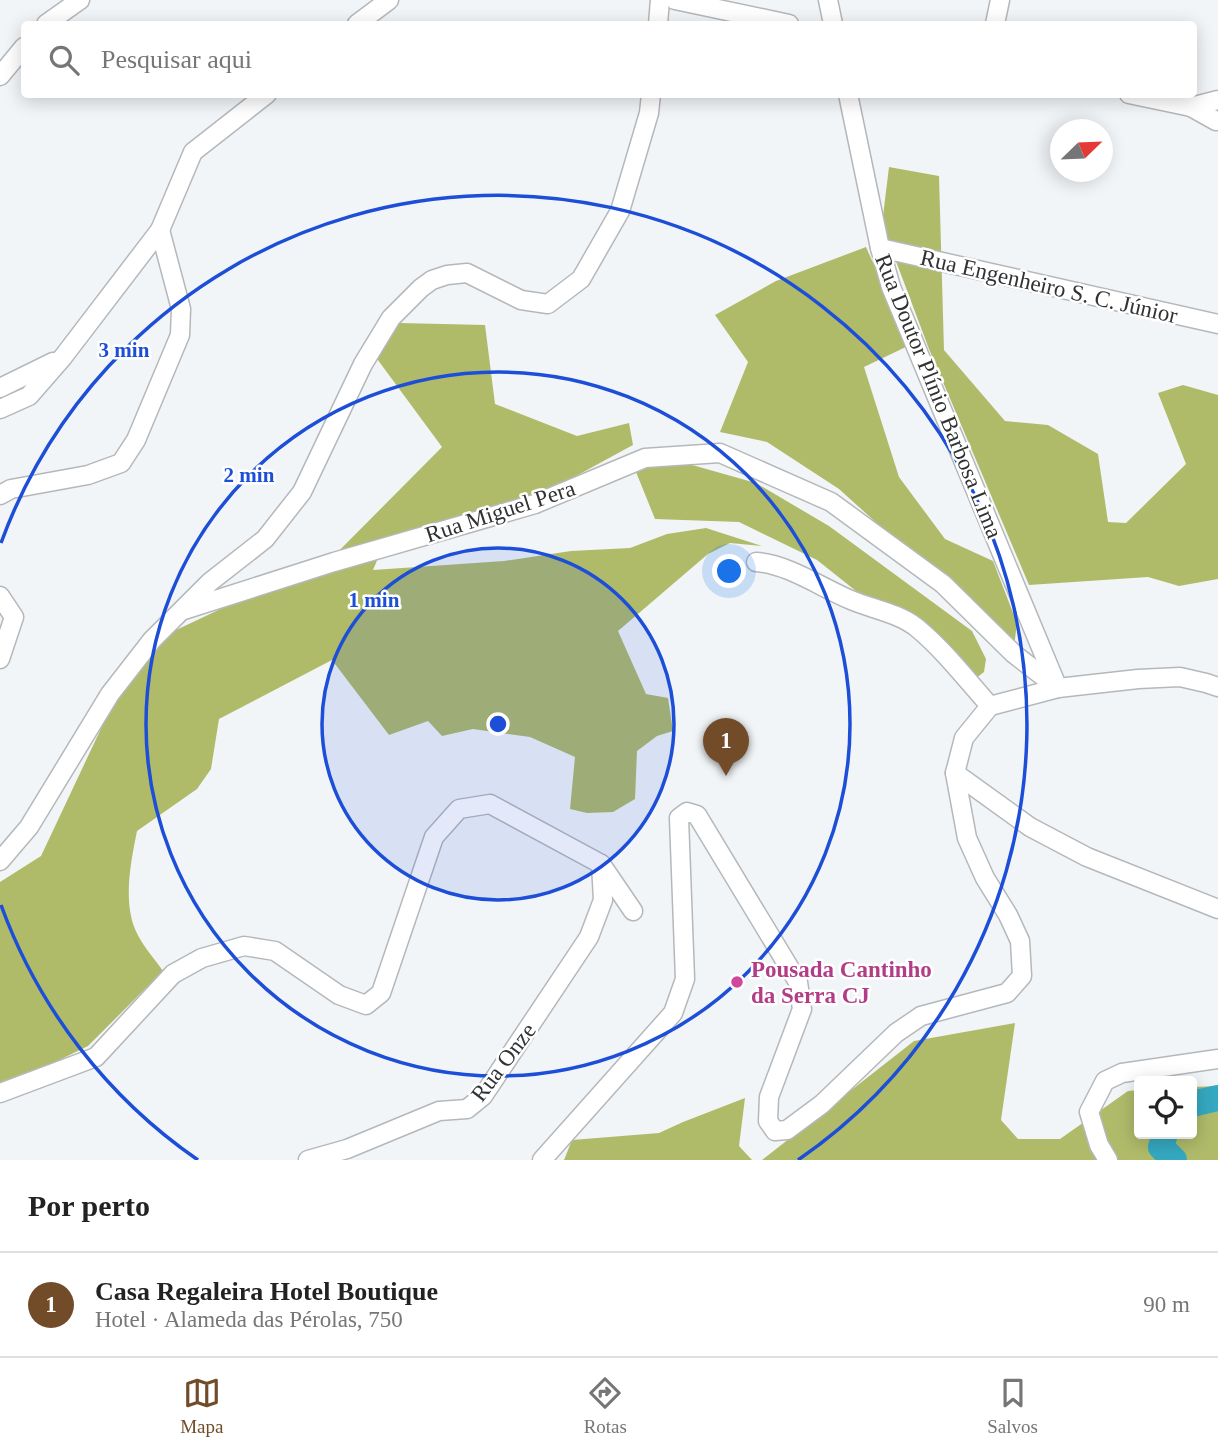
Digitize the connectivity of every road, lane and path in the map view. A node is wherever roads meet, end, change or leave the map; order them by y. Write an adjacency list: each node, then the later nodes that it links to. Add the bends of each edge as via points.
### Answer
1 (80, 0): 7 (street)
2 (389, 0): 8 (street)
3 (660, 0): 9 (street)
4 (675, 0): 10 (street)
5 (828, 0): 11 (street)
6 (1000, 0): 12 (street)
7 (50, 21)
8 (361, 21)
9 (658, 21)
10 (775, 21)
11 (832, 21)
12 (996, 21)
13 (21, 50): 14 (street)
14 (0, 75)
15 (262, 98): 22 (street, via 194,152)
16 (651, 98): 31 (street, via 620,211 581,279 548,304 521,300 467,273 432,280 421,288 391,318 363,364 302,492 265,539)
17 (849, 98): 23 (street, Rua Doutor Plínio Barbosa Lima)
18 (1148, 98): 20 (street)
19 (1218, 101): 20 (street); 21 (street)
20 (1191, 107): 21 (street)
21 (1217, 122)
22 (160, 230): 25 (street); 28 (street, via 181,309 180,335 136,440 121,463)
23 (880, 248): 24 (street, Rua Engenheiro S. C. Júnior); 34 (street, Rua Doutor Plínio Barbosa Lima, via 891,287)
24 (1218, 324)
25 (63, 357): 26 (street); 27 (street, via 29,396)
26 (0, 388)
27 (0, 410)
28 (0, 495)
29 (756, 562): 35 (street, via 776,565 908,623 949,659)
30 (0, 596): 32 (street, via 14,617)
31 (181, 610): 34 (street, Rua Miguel Pera, via 535,504 645,458 720,453 831,502 943,584 1014,654); 37 (street, Rua Miguel Pera, via 110,694 29,827)
32 (0, 659)
33 (1218, 687): 34 (street, via 1180,677)
34 (1058, 688): 35 (street)
35 (990, 706): 36 (street, via 964,738)
36 (955, 773): 39 (street, via 1030,827 1087,857); 44 (street, via 967,838 1020,941 1022,976 1007,993 921,1016 896,1033 813,1110 787,1130 775,1131 768,1121 769,1097 802,1009 797,982 697,815 687,812 679,818 685,979 673,1013)
37 (0, 861)
38 (601, 864): 40 (street); 42 (street, via 490,804 458,809 435,837 381,993 366,1005 339,995 275,951 244,946 202,958 173,974 96,1057); 43 (street, Rua Onze, via 603,900 589,937 483,1096 467,1109 439,1111)
39 (1218, 909)
40 (633, 911)
41 (1218, 1059): 45 (street, via 1122,1073 1105,1082 1089,1112)
42 (0, 1093)
43 (308, 1160)
44 (542, 1160)
45 (1108, 1160)

